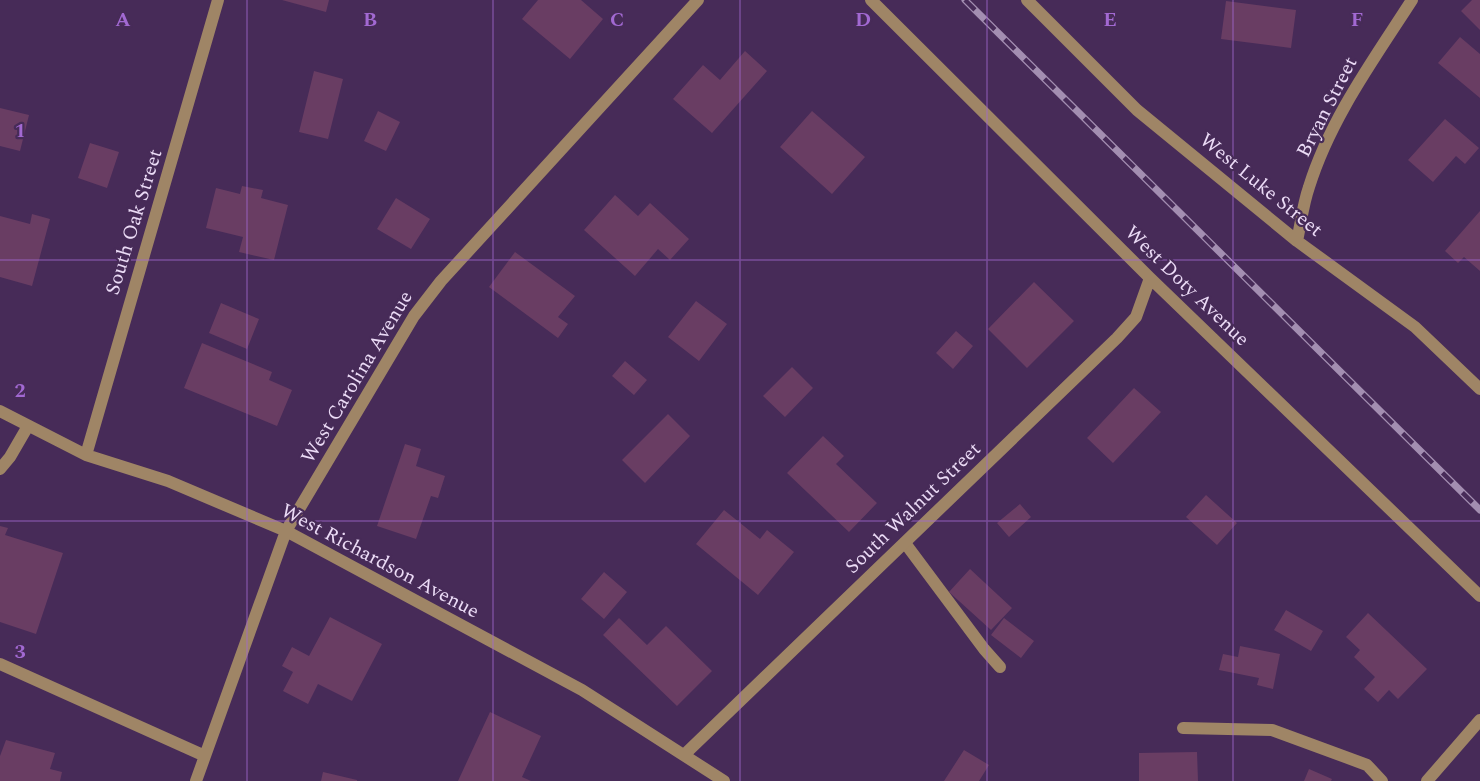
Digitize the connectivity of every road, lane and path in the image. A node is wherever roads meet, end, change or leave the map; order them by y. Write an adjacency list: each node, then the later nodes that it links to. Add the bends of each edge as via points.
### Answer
1 (218, 0): 11 (street, South Oak Street)
2 (698, 0): 13 (street, West Carolina Avenue, via 441,281 414,316)
3 (871, 0): 7 (street, West Doty Avenue)
4 (1027, 0): 6 (street, West Luke Street, via 1137,110)
5 (1412, 0): 6 (street, Bryan Street, via 1355,87 1321,157 1309,187)
6 (1297, 241): 8 (street, West Luke Street, via 1415,327)
7 (1150, 278): 14 (street, South Walnut Street, via 1136,317 1118,338); 15 (street, West Doty Avenue)
8 (1480, 389)
9 (0, 411): 10 (street, West Richardson Avenue)
10 (28, 426): 11 (street, West Richardson Avenue); 12 (street)
11 (86, 455): 13 (street, West Richardson Avenue, via 168,481)
12 (0, 469)
13 (286, 531): 20 (street, West Richardson Avenue, via 582,690); 21 (street, West Carolina Avenue)
14 (906, 543): 17 (street); 20 (street, South Walnut Street)
15 (1480, 596)
16 (0, 664): 21 (street)
17 (1000, 668)
18 (1480, 720): 25 (street)
19 (1183, 728): 24 (street, via 1272,730 1367,765)
20 (685, 754): 23 (street, West Richardson Avenue)
21 (205, 756): 22 (street, West Carolina Avenue)
22 (196, 781)
23 (724, 781)
24 (1382, 781)
25 (1427, 781)

